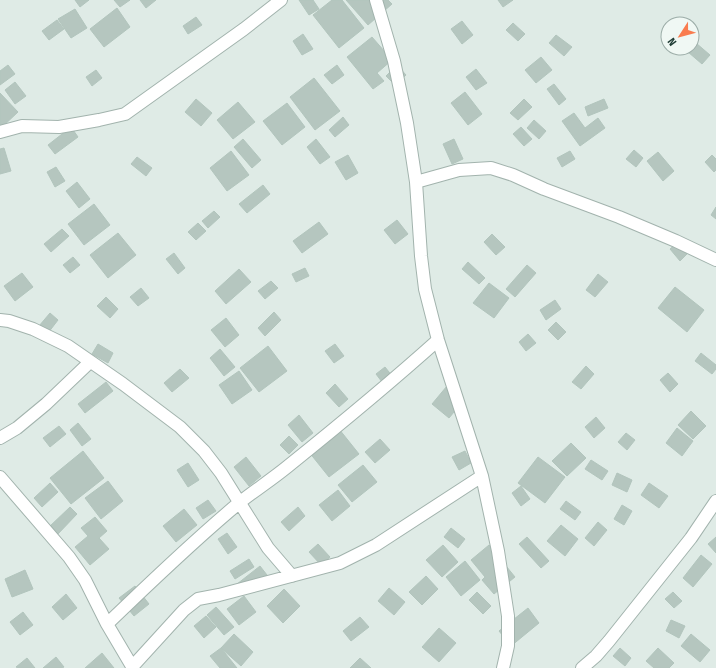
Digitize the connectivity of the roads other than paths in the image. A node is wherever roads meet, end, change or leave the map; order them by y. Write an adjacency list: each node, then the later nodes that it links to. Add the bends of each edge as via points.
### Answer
1 (281, 0): 3 (street, via 125,114 59,127 22,126)
2 (376, 0): 4 (street, via 394,61 408,123)
3 (0, 132)
4 (416, 182): 5 (street, via 459,170 491,168 619,217); 7 (street, via 425,289)
5 (716, 260)
6 (0, 320): 8 (street, via 46,335 68,346)
7 (438, 340): 10 (street); 13 (street, via 333,430)
8 (90, 362): 9 (street, via 46,404 17,428); 13 (street, via 180,427 204,451)
9 (0, 438)
10 (482, 476): 14 (street, via 376,545 340,563); 17 (street, via 498,551 508,616 508,646)
11 (0, 477): 15 (street, via 86,580)
12 (716, 501): 18 (street, via 691,538 614,635)
13 (240, 502): 14 (street, via 268,548); 15 (street, via 201,535)
14 (292, 576): 16 (street, via 198,599 184,610)
15 (107, 624): 16 (street)
16 (133, 668)
17 (503, 668)
18 (582, 668)

